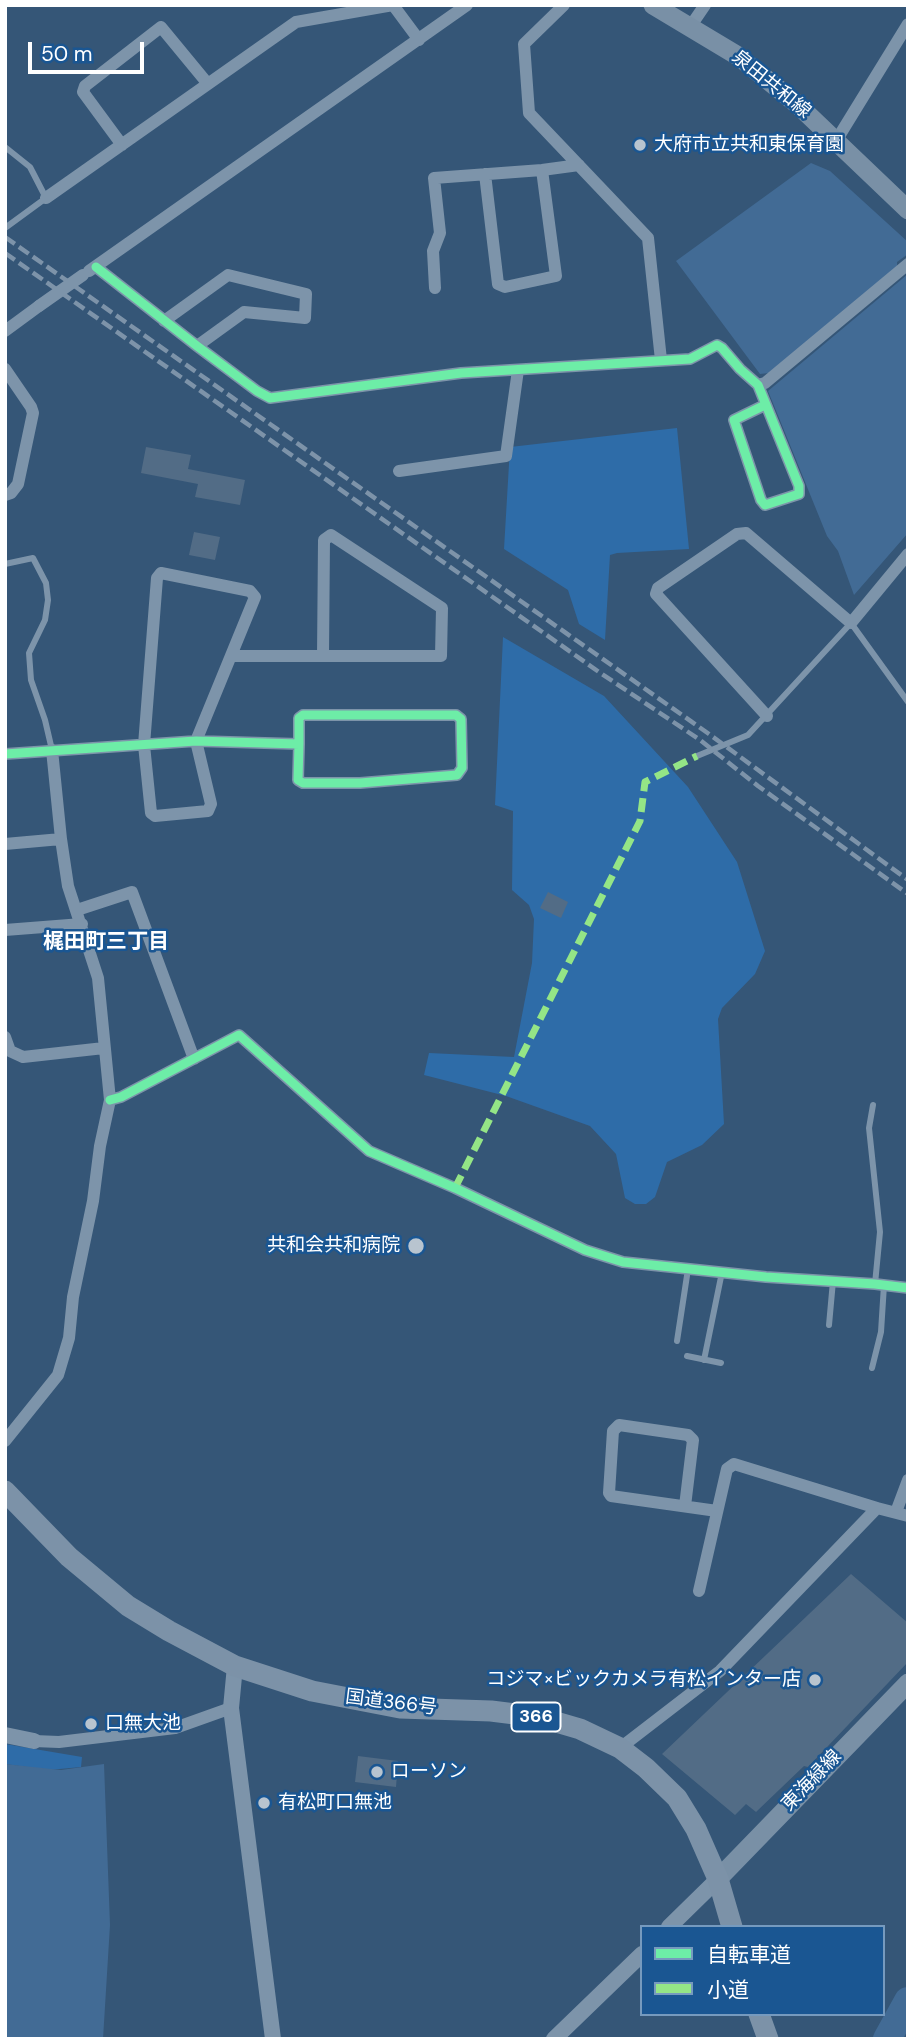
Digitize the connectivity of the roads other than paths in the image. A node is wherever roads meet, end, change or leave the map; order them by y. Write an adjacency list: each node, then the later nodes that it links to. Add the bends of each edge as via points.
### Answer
1 (393, 5): 8 (street); 9 (street, via 296,22)
2 (467, 5): 8 (street)
3 (564, 5): 13 (street, via 524,44 529,113)
4 (653, 5): 7 (main road, 泉田共和線)
5 (705, 5): 7 (street)
6 (908, 24): 10 (street)
7 (690, 27): 10 (main road, 泉田共和線, via 738,56)
8 (419, 40): 20 (street)
9 (208, 84): 11 (street); 11 (street, via 161,27 83,92)
10 (836, 141): 17 (main road, 泉田共和線)
11 (122, 145): 16 (street)
12 (5, 147): 16 (lane, via 30,167)
13 (579, 165): 14 (street); 25 (street, via 648,238)
14 (542, 170): 15 (street); 15 (street, via 556,276 505,287 498,284)
15 (485, 174): 21 (street, via 434,178 440,233 433,251)
16 (46, 198): 18 (lane)
17 (908, 210)
18 (5, 228)
19 (908, 264): 28 (street)
20 (96, 267): 22 (street); 23 (street, bridge)
21 (435, 288)
22 (164, 321): 24 (street); 24 (street, via 228,275 306,293 305,318 244,312)
23 (5, 331)
24 (197, 346): 27 (street, via 270,398)
25 (661, 360): 27 (street); 28 (street, via 690,359 717,345)
26 (5, 369): 31 (street, via 33,413 18,484)
27 (518, 370): 30 (street, via 506,456)
28 (758, 385): 29 (street)
29 (765, 405): 29 (street, via 799,486 799,494 765,505 734,420)
30 (399, 471)
31 (5, 495)
32 (908, 554): 34 (street)
33 (5, 564): 42 (lane, via 33,558 46,583 45,620 29,653 31,680)
34 (851, 623): 37 (lane); 38 (lane); 38 (street, via 746,533 737,534 658,588 656,594)
35 (231, 656): 36 (street); 39 (street); 41 (street, via 255,597 250,591 161,573 157,578)
36 (323, 656): 36 (street, via 441,656 442,608 331,535 324,540)
37 (908, 702)
38 (767, 716): 44 (lane, via 748,736)
39 (196, 741): 40 (street); 41 (street); 41 (street, via 211,804 208,811 155,816 150,813)
40 (299, 744): 40 (street, via 299,718 303,715 456,715 461,719 462,768 457,775 303,783 298,780)
41 (145, 745): 42 (street)
42 (52, 750): 43 (street); 45 (street)
43 (5, 754)
44 (697, 756)
45 (61, 839): 46 (street); 47 (street, via 68,887)
46 (5, 844)
47 (77, 910): 48 (street); 52 (street, via 132,892)
48 (82, 924): 49 (street); 51 (street, via 98,978)
49 (5, 930)
50 (5, 1037): 51 (street, via 9,1051 23,1057)
51 (104, 1048): 53 (street)
52 (194, 1059): 53 (street); 55 (street, via 239,1035 369,1151 585,1250 623,1262)
53 (110, 1100): 66 (street, via 69,1338 58,1375)
54 (873, 1105): 58 (lane, via 869,1128 880,1232)
55 (688, 1269): 56 (street); 61 (lane)
56 (722, 1272): 57 (street); 63 (lane)
57 (833, 1281): 58 (street); 60 (lane)
58 (880, 1284): 59 (street); 65 (lane, via 881,1332)
59 (908, 1288)
60 (829, 1325)
61 (677, 1341)
62 (687, 1356): 63 (lane)
63 (704, 1360): 64 (lane)
64 (721, 1363)
65 (872, 1368)
66 (5, 1441)
67 (908, 1480): 72 (street)
68 (5, 1491): 74 (highway, 国道366号 / 366, via 69,1557 128,1606)
69 (685, 1506): 69 (street, via 611,1496 613,1431 619,1425 688,1435 693,1440); 71 (street)
70 (877, 1508): 71 (street, via 734,1464 726,1469); 72 (street); 79 (street, via 720,1671)
71 (717, 1511): 73 (street)
72 (902, 1514)
73 (699, 1591)
74 (235, 1666): 76 (street); 79 (highway, 国道366号 / 366, via 312,1691 400,1708 539,1717)
75 (908, 1684): 80 (main road, 東海緑線)
76 (231, 1708): 78 (street, via 175,1728); 85 (street)
77 (5, 1735): 78 (street)
78 (34, 1741)
79 (620, 1748): 80 (highway, 国道366号 / 366, via 677,1798)
80 (718, 1879): 81 (street); 82 (highway, 国道366号 / 366)
81 (671, 1925)
82 (731, 1925)
83 (640, 1956): 86 (street)
84 (760, 2016): 87 (highway)
85 (273, 2039)
86 (554, 2039)
87 (768, 2039)

